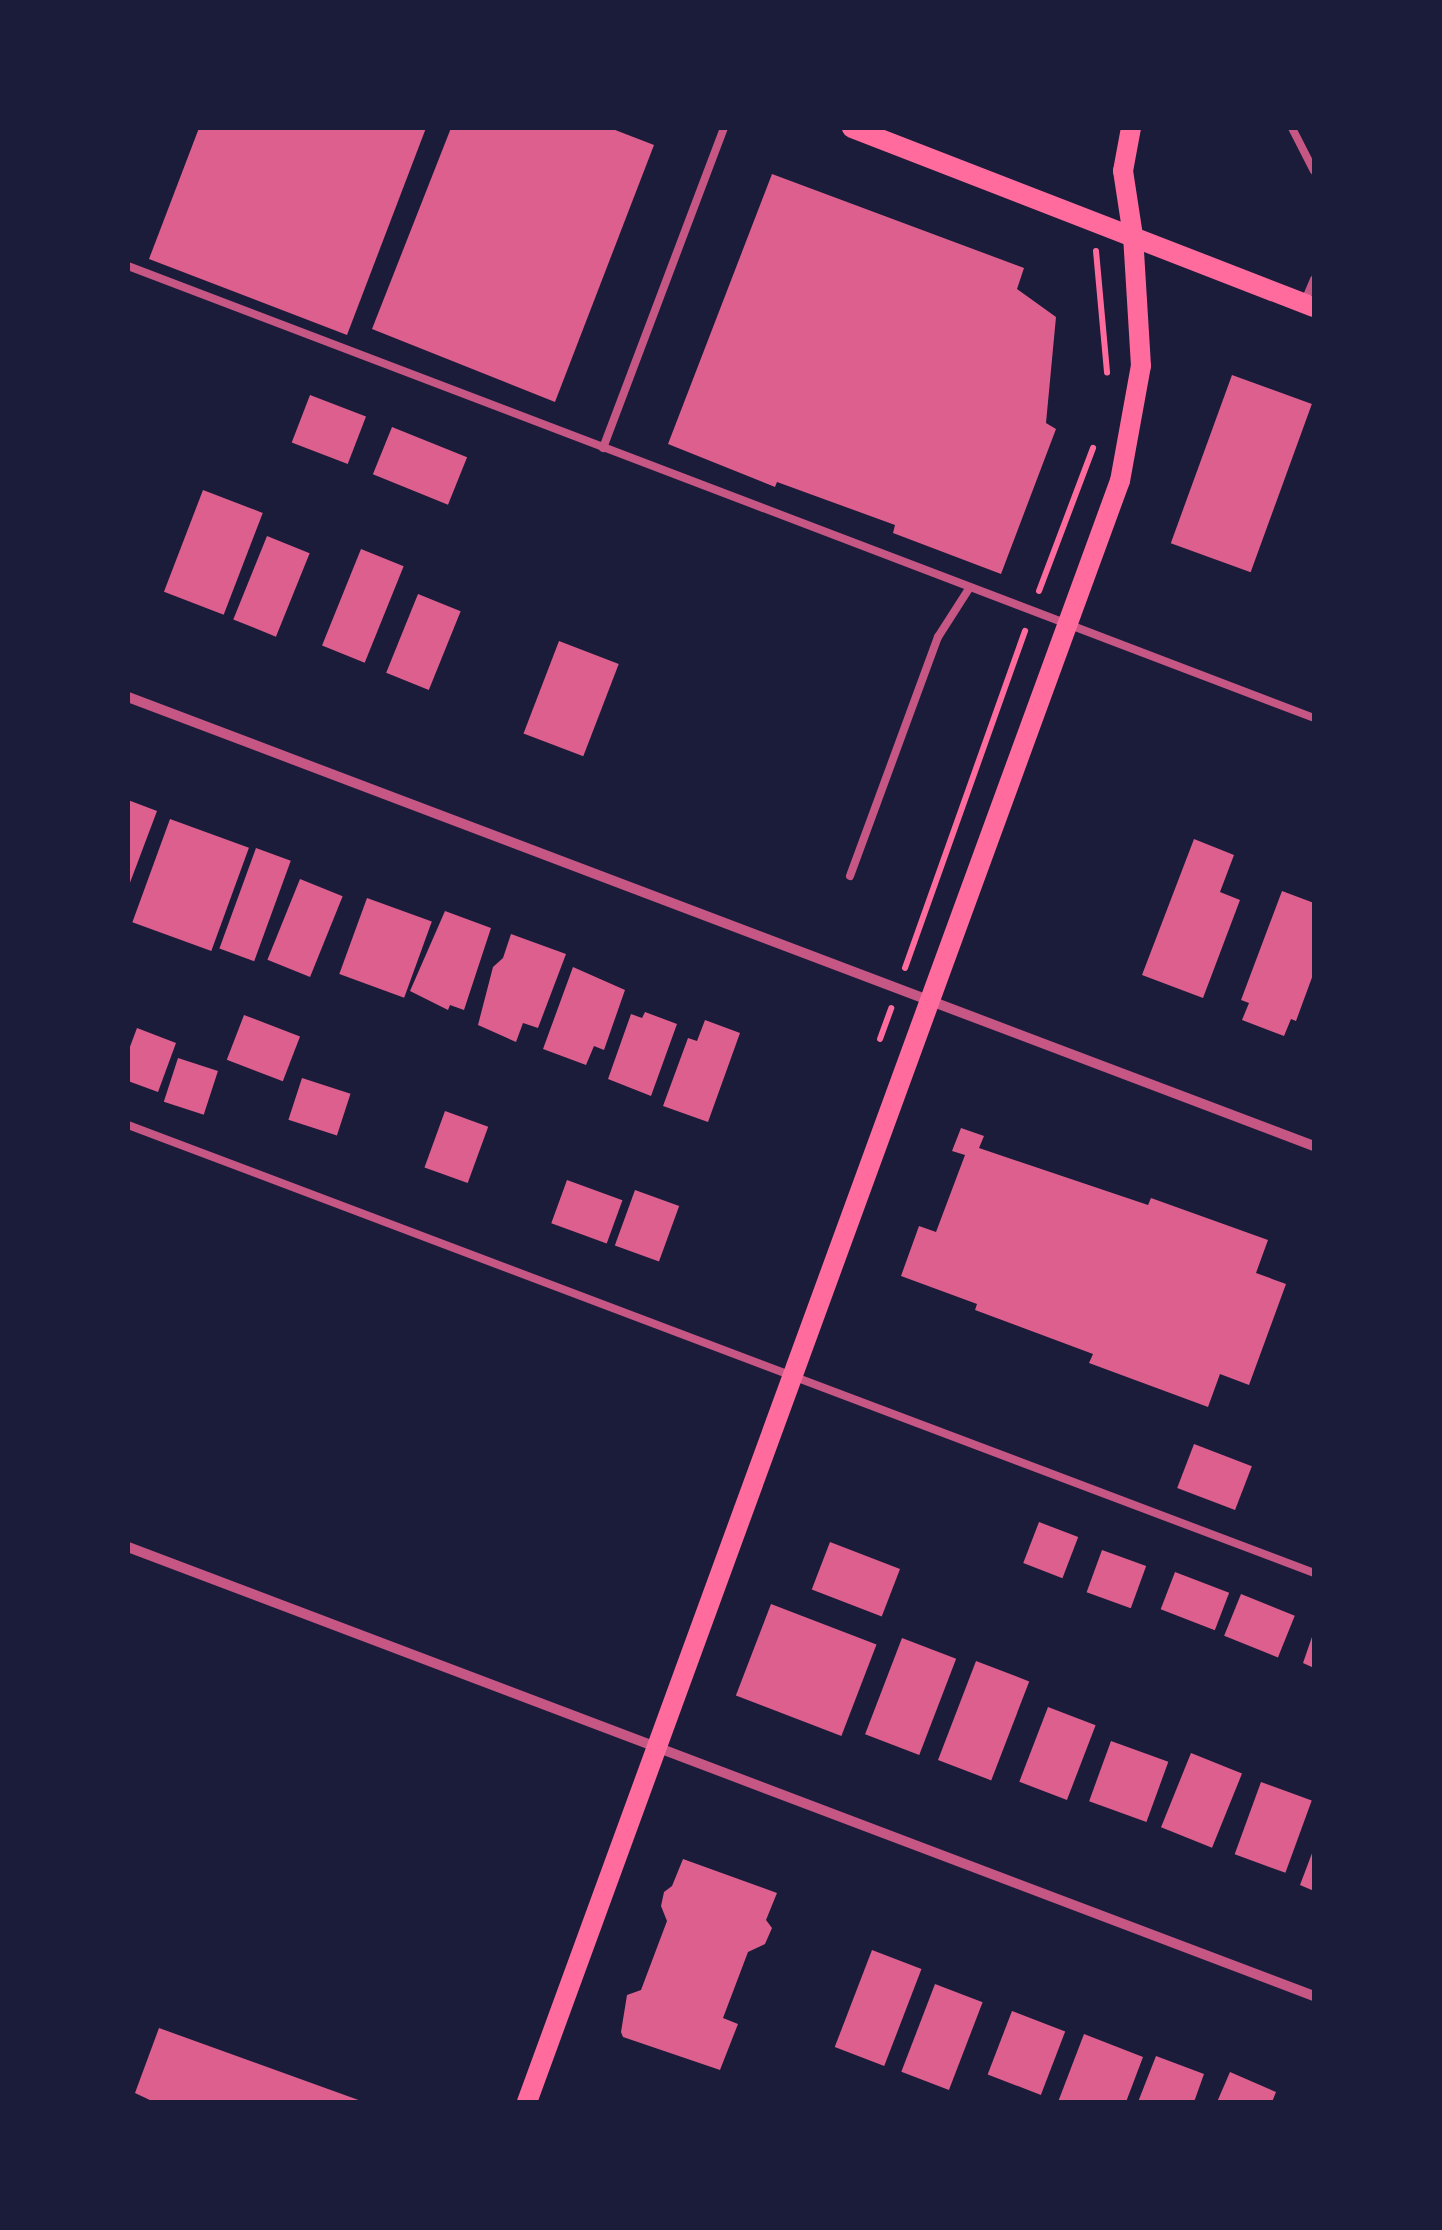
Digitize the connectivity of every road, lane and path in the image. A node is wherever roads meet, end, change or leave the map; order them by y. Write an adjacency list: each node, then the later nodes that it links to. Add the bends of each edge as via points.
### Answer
1 (724, 128): 13 (lane)
2 (852, 128): 6 (main road)
3 (1132, 128): 7 (main road, via 1123,171)
4 (1292, 128): 5 (lane)
5 (1314, 171)
6 (1091, 220): 7 (main road); 11 (path)
7 (1132, 236): 10 (main road); 16 (main road, via 1140,366 1135,414 1120,481)
8 (128, 266): 13 (lane)
9 (1314, 279): 10 (lane)
10 (1309, 305)
11 (1106, 389)
12 (1098, 437): 15 (path)
13 (602, 448): 14 (lane)
14 (970, 587): 15 (lane); 19 (lane, via 938,638)
15 (1032, 612): 16 (lane); 20 (path)
16 (1066, 624): 18 (lane); 21 (main road)
17 (128, 697): 20 (street)
18 (1314, 718)
19 (850, 876)
20 (897, 989): 21 (street); 22 (path)
21 (927, 1000): 24 (street); 25 (main road)
22 (875, 1054)
23 (128, 1125): 25 (lane)
24 (1314, 1146)
25 (792, 1376): 27 (lane); 28 (main road)
26 (128, 1547): 28 (street)
27 (1314, 1573)
28 (656, 1748): 29 (street); 30 (main road)
29 (1314, 1996)
30 (527, 2102)

